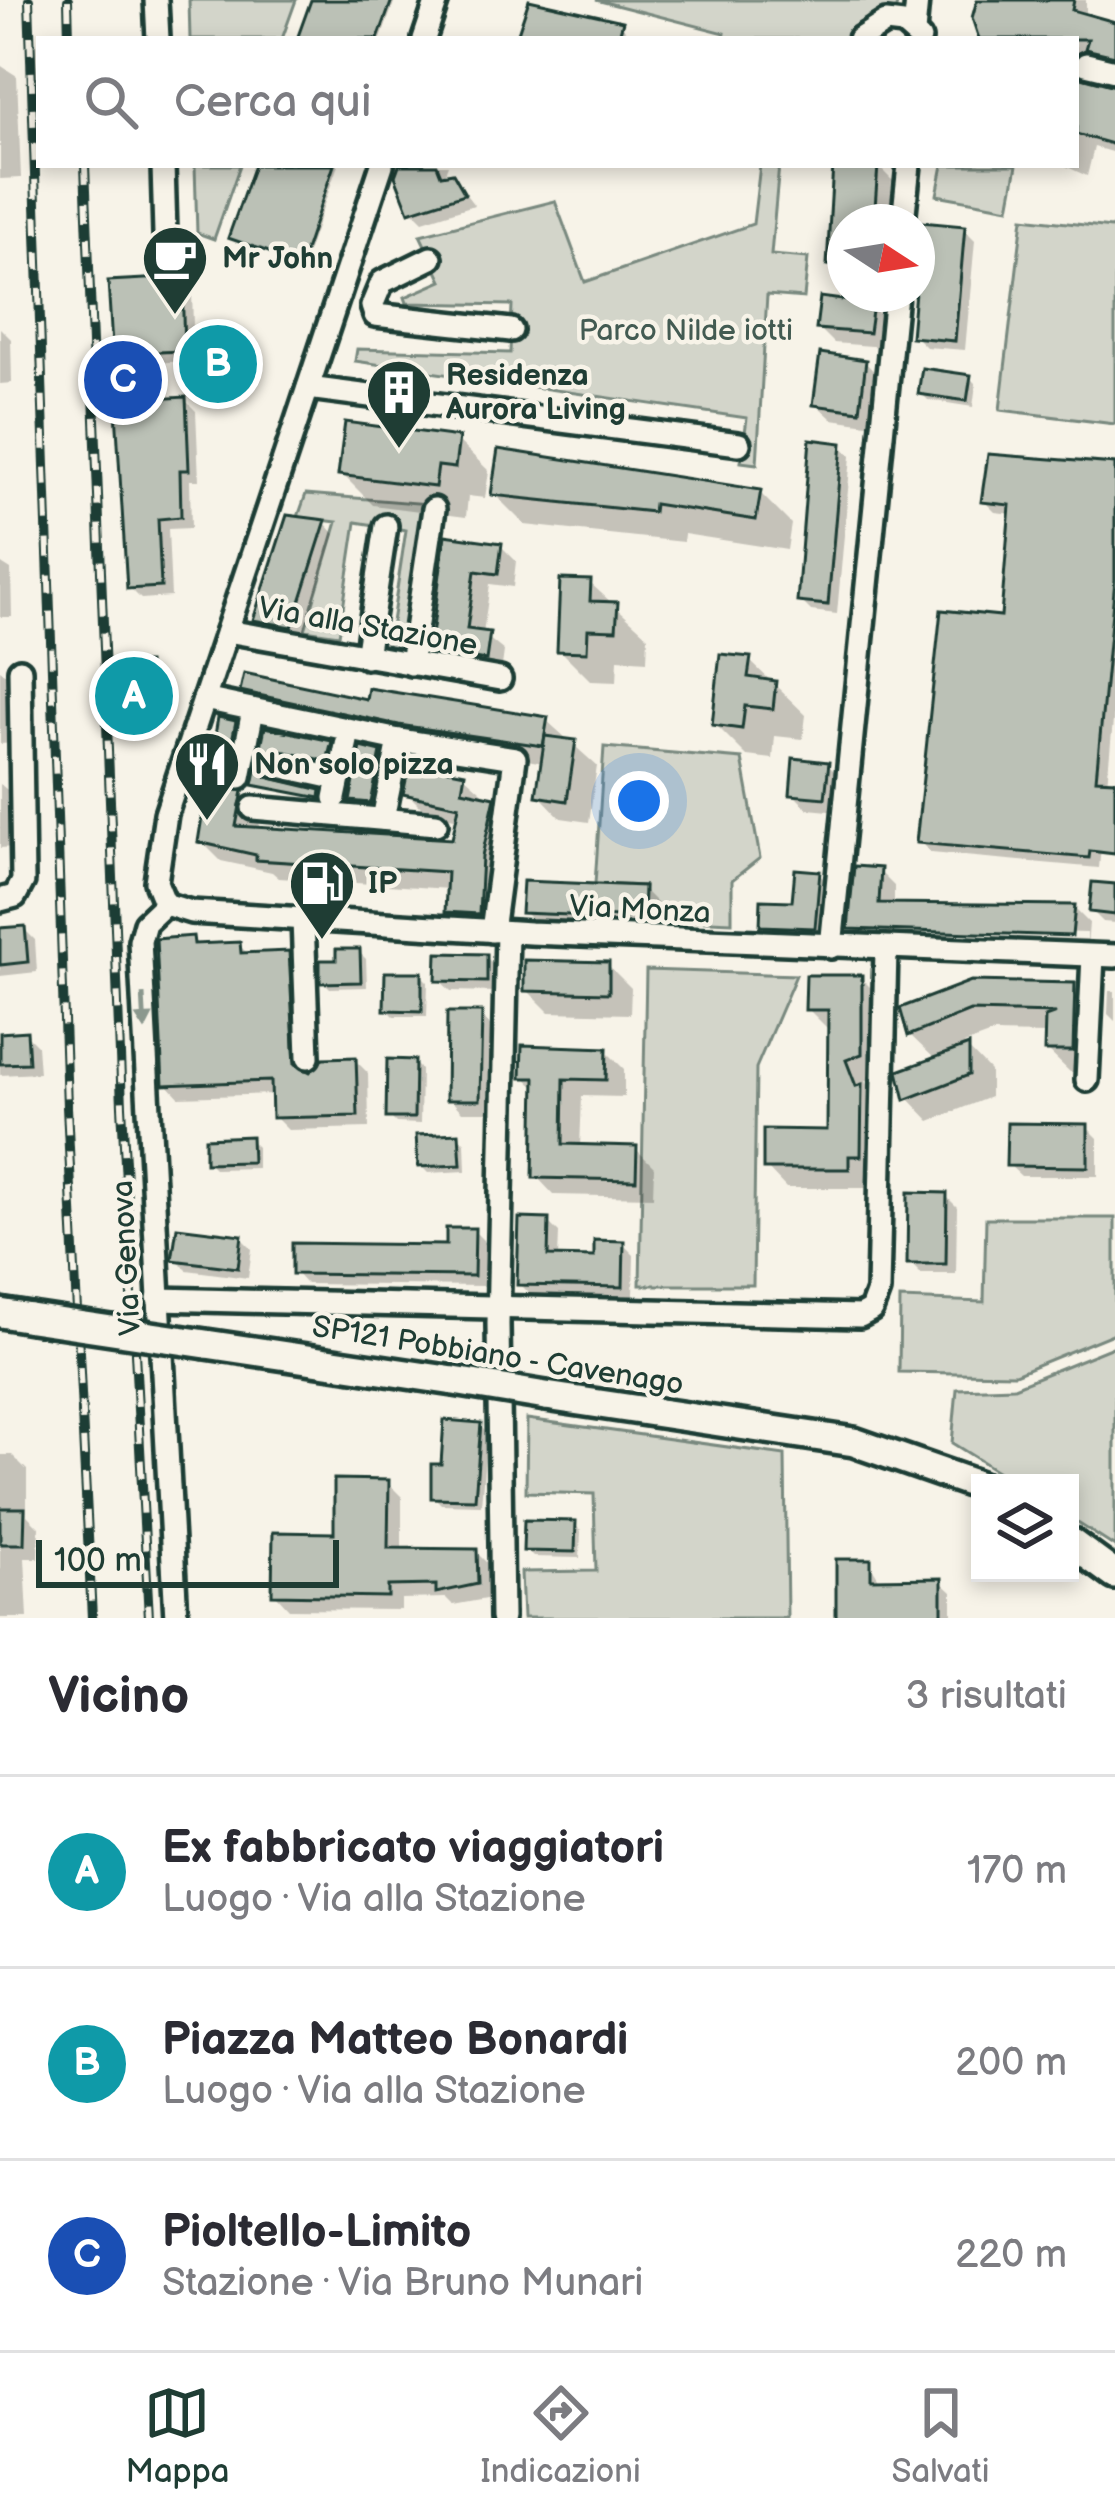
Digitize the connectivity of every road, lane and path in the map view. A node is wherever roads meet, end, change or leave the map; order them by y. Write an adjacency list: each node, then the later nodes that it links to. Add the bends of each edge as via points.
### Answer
1 (156, 0): 5 (street)
2 (437, 0): 6 (street)
3 (917, 0): 4 (street)
4 (917, 35): 7 (street, via 886,22)
5 (158, 36)
6 (425, 36)
7 (864, 36)
8 (1086, 64): 9 (street)
9 (1115, 71)
10 (163, 168): 14 (street)
11 (381, 168): 16 (street, Via alla Stazione)
12 (909, 168): 13 (street)
13 (905, 204)
14 (165, 234)
15 (431, 258): 17 (street, via 387,277)
16 (339, 295): 17 (street); 20 (street, Via alla Stazione)
17 (372, 306): 19 (street, via 387,321)
18 (894, 312): 42 (street)
19 (512, 330)
20 (308, 388): 21 (street); 24 (street, Via alla Stazione)
21 (739, 444)
22 (434, 509): 26 (street)
23 (386, 526): 25 (street)
24 (227, 631): 25 (street, Via alla Stazione); 29 (street, Via alla Stazione)
25 (366, 656): 26 (street, Via alla Stazione)
26 (412, 664): 28 (street, Via alla Stazione)
27 (20, 670): 38 (street, via 23,873 16,896)
28 (500, 679)
29 (204, 699): 30 (street); 39 (street, Via alla Stazione, via 159,842 156,882)
30 (254, 710): 31 (street); 34 (street)
31 (355, 732): 32 (street); 33 (street, via 337,789)
32 (399, 740): 36 (street); 41 (street, via 515,758)
33 (275, 765)
34 (239, 778)
35 (253, 808): 36 (street)
36 (383, 819): 37 (street)
37 (436, 824)
38 (0, 900)
39 (165, 904): 40 (street, Via Monza); 47 (street, Via Genova, one-way to 47, via 140,941)
40 (303, 919): 41 (street, Via Monza); 45 (street)
41 (499, 931): 42 (street, Via Monza); 48 (street)
42 (831, 947): 43 (street, Via Monza)
43 (886, 950): 44 (street, Via Monza); 48 (street, via 878,1291 871,1310 860,1316)
44 (1104, 956): 46 (street)
45 (308, 1057)
46 (1087, 1080)
47 (158, 1299): 48 (street); 53 (street, Via Genova)
48 (499, 1305): 54 (street)
49 (0, 1313): 50 (main road, SP121 Pobbiano - Cavenago, bridge, via 854,1442)
50 (971, 1482)
51 (1079, 1550): 52 (main road)
52 (1112, 1575)
53 (176, 1618)
54 (502, 1618)

